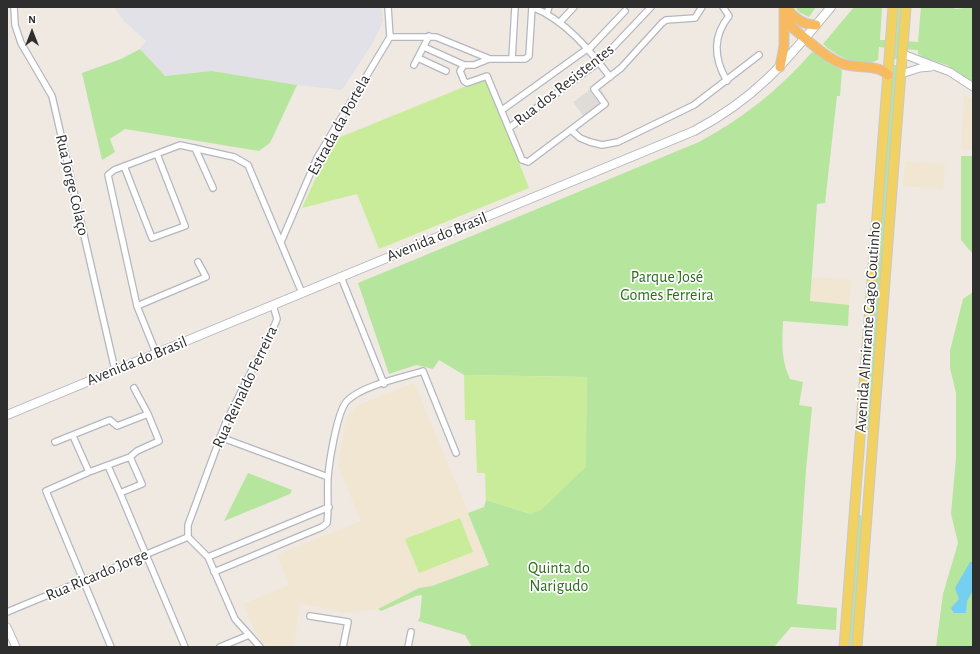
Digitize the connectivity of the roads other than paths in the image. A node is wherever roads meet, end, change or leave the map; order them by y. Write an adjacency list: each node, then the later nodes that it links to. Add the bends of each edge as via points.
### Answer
1 (14, 7): 52 (street, Rua Jorge Colaço, via 15,25 21,43 52,96)
2 (388, 7): 18 (street)
3 (515, 7): 26 (street)
4 (532, 7): 13 (street); 26 (street, via 528,58)
5 (574, 7): 15 (street)
6 (651, 7): 27 (street, Rua dos Resistentes)
7 (702, 7): 35 (street, via 695,18 664,21)
8 (723, 7): 36 (street, via 729,16 722,25 716,52 720,69)
9 (831, 7): 16 (main road, Avenida do Brasil)
10 (893, 7): 34 (main road, Avenida Almirante Gago Coutinho)
11 (906, 7): 23 (main road, Avenida Almirante Gago Coutinho)
12 (785, 9): 16 (highway, via 801,22); 19 (highway, via 790,25); 31 (highway, via 784,46)
13 (548, 10): 15 (street)
14 (625, 11): 21 (street)
15 (560, 22): 21 (street)
16 (816, 25): 19 (main road, Avenida do Brasil)
17 (429, 36): 18 (street); 20 (street); 25 (street)
18 (390, 37): 45 (street, Estrada da Portela, via 317,158)
19 (805, 38): 31 (main road, Avenida do Brasil); 34 (highway, via 838,62 880,69)
20 (424, 47): 24 (street); 29 (street)
21 (588, 49): 27 (street); 38 (street)
22 (759, 54): 36 (street)
23 (903, 54): 30 (street); 33 (main road, Avenida Almirante Gago Coutinho)
24 (418, 58): 28 (street); 32 (street)
25 (490, 59): 26 (street); 29 (street, via 474,65)
26 (512, 59)
27 (599, 62): 35 (street); 39 (street, Rua dos Resistentes)
28 (414, 65)
29 (464, 65): 38 (street, via 460,71 464,81 470,82 487,76)
30 (933, 66): 33 (street); 37 (street, via 950,72)
31 (780, 68): 47 (main road, Avenida do Brasil, via 746,99 694,132)
32 (446, 71)
33 (901, 74): 64 (main road, Avenida Almirante Gago Coutinho)
34 (888, 75): 63 (main road, Avenida Almirante Gago Coutinho)
35 (610, 77): 40 (street, via 594,89 605,104)
36 (727, 81): 40 (street, via 682,112 618,142 602,145 590,142)
37 (973, 87)
38 (502, 110): 39 (street)
39 (510, 128): 40 (street, via 523,162 531,162)
40 (571, 130)
41 (195, 148): 42 (street, via 180,145); 44 (street); 45 (street, via 234,156 248,165)
42 (157, 154): 43 (street); 43 (street, via 185,226 152,238)
43 (124, 166): 50 (street, via 108,175)
44 (213, 188)
45 (281, 242): 48 (street)
46 (198, 262): 50 (street, via 206,277)
47 (341, 277): 48 (main road, Avenida do Brasil); 53 (street)
48 (302, 293): 49 (main road, Avenida do Brasil)
49 (273, 305): 51 (main road, Avenida do Brasil); 58 (street, Rua Reinaldo Ferreira, via 277,319 275,324)
50 (137, 306): 51 (street)
51 (156, 353): 52 (main road, Avenida do Brasil)
52 (114, 370): 56 (main road, Avenida do Brasil)
53 (384, 384): 60 (street, via 423,371); 66 (street, via 360,392 346,402 335,432)
54 (134, 388): 55 (street)
55 (148, 414): 57 (street, via 117,426 110,420); 61 (street, via 159,441)
56 (7, 415)
57 (73, 436): 59 (street); 65 (street)
58 (220, 437): 66 (street); 71 (street, Rua Reinaldo Ferreira, via 188,525)
59 (55, 442)
60 (456, 453)
61 (130, 457): 62 (street); 69 (street, via 142,484)
62 (108, 466): 65 (street); 69 (street)
63 (858, 467): 64 (main road); 67 (main road, Avenida Almirante Gago Coutinho)
64 (871, 468): 68 (main road, Avenida Almirante Gago Coutinho)
65 (89, 472): 75 (street, via 46,491)
66 (328, 477): 70 (street)
67 (857, 482): 68 (main road); 88 (main road, Avenida Almirante Gago Coutinho)
68 (870, 482): 89 (main road, Avenida Almirante Gago Coutinho)
69 (120, 493): 72 (street)
70 (329, 507): 73 (street); 74 (street, via 327,523 322,528)
71 (188, 537): 72 (street, Rua Ricardo Jorge); 73 (street)
72 (146, 554): 75 (street, Rua Ricardo Jorge); 83 (street)
73 (208, 557): 74 (street)
74 (214, 572): 80 (street, via 235,619)
75 (83, 581): 76 (street, Rua Ricardo Jorge); 82 (street)
76 (7, 612)
77 (310, 616): 86 (street, via 348,622)
78 (7, 627): 81 (street)
79 (411, 632): 87 (street)
80 (249, 635): 84 (street); 85 (street)
81 (16, 647)
82 (111, 647)
83 (185, 647)
84 (220, 647)
85 (260, 647)
86 (343, 647)
87 (408, 647)
88 (844, 647)
89 (857, 647)

